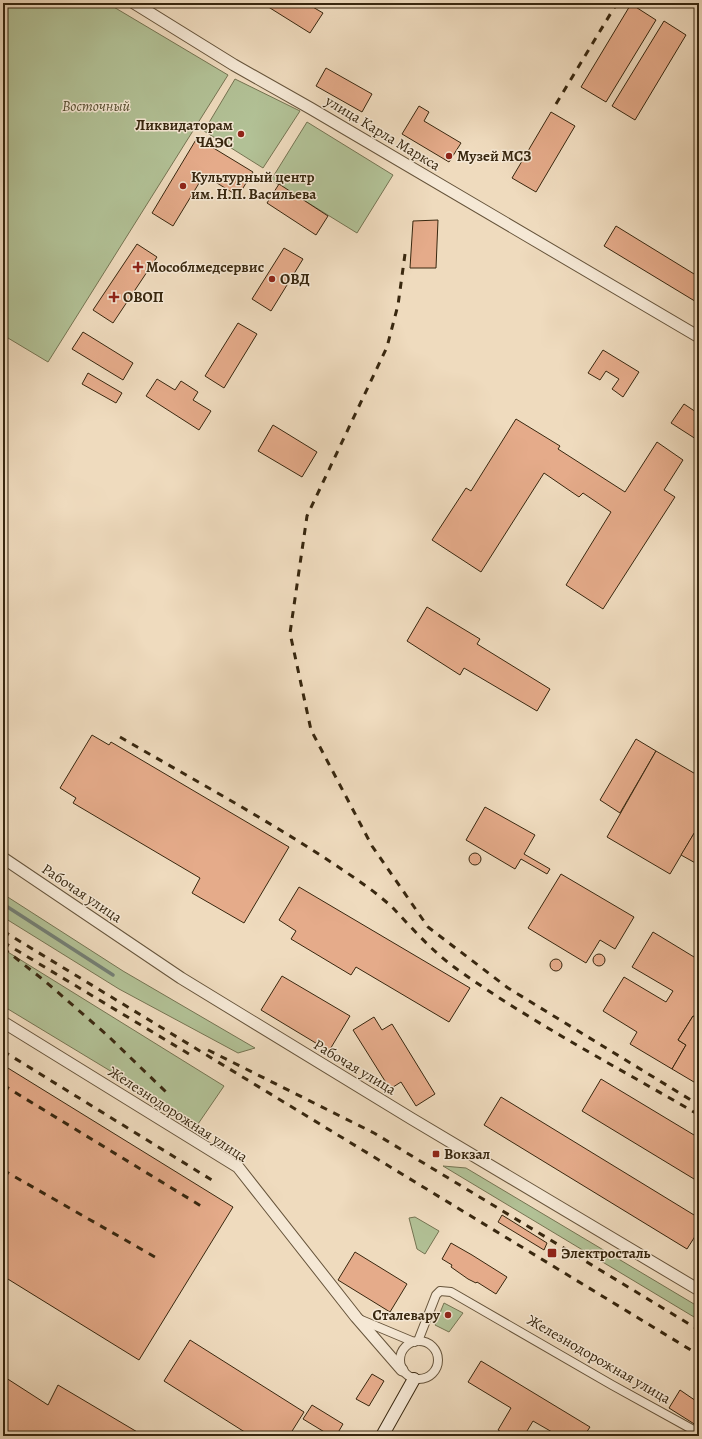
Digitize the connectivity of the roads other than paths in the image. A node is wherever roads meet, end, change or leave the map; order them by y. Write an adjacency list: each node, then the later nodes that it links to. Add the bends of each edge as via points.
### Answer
1 (134, 3): 2 (street, улица Карла Маркса, via 234,65)
2 (699, 337)
3 (3, 858): 5 (street, Рабочая улица, via 181,978)
4 (3, 1022): 6 (street, Железнодорожная улица, via 238,1166)
5 (699, 1290)
6 (356, 1317): 7 (street); 8 (street, Железнодорожная улица)
7 (416, 1342): 8 (street, via 402,1352); 9 (street, via 428,1344 433,1348 437,1362 436,1368 429,1376); 10 (street, Железнодорожная улица, via 436,1295 440,1291 451,1292)
8 (402, 1370): 9 (street)
9 (414, 1379): 11 (main road)
10 (699, 1433)
11 (382, 1436)

